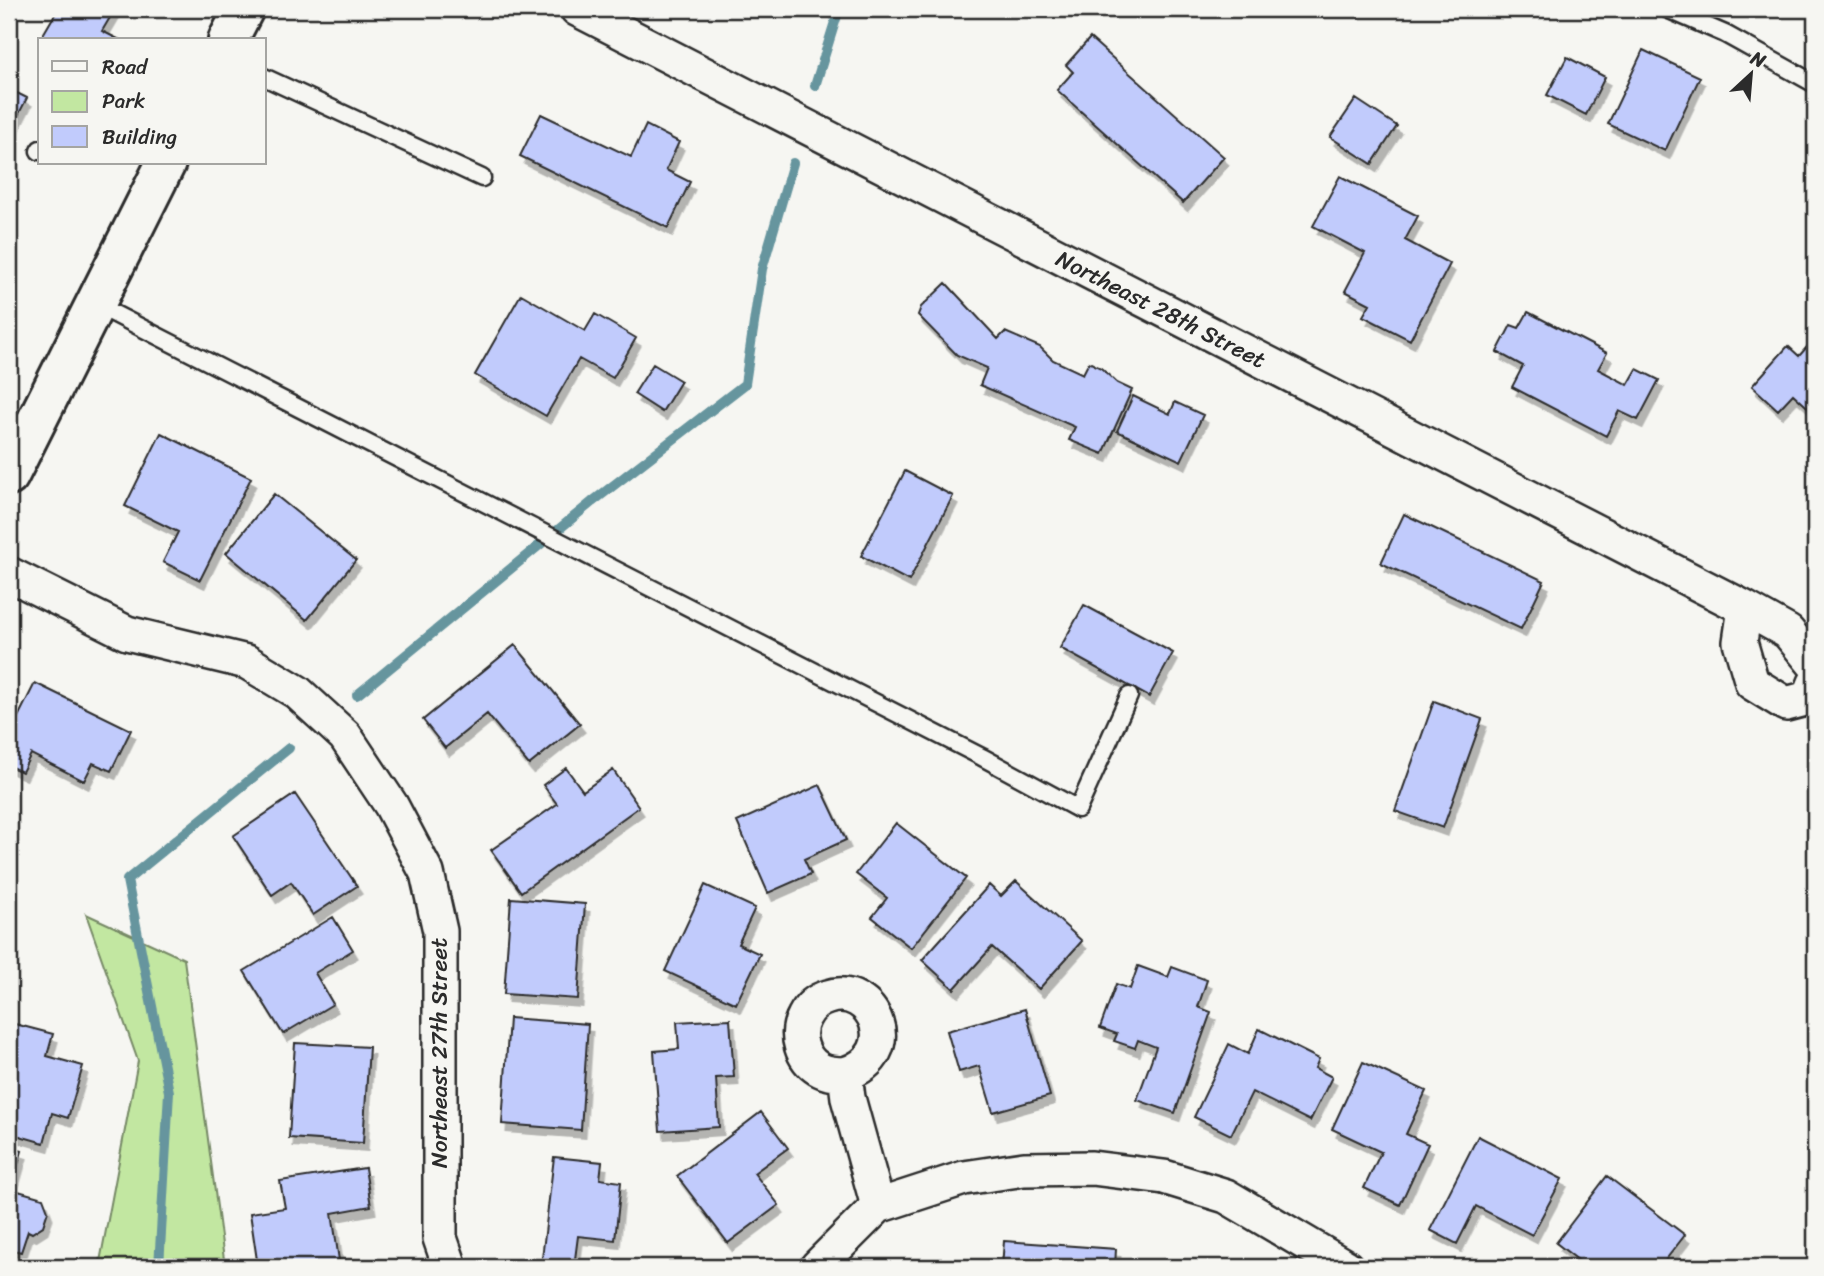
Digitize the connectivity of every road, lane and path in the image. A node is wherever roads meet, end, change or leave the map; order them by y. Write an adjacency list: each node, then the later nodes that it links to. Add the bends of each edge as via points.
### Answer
1 (244, 9): 4 (street)
2 (577, 9): 12 (street, Northeast 28th Street)
3 (1667, 9): 6 (lane, via 1725,34)
4 (229, 38)
5 (266, 78): 8 (lane)
6 (1815, 84)
7 (165, 164): 9 (street)
8 (482, 178)
9 (95, 304): 10 (street); 15 (lane, via 1078,809)
10 (9, 476)
11 (9, 574): 18 (street, Northeast 27th Street, via 127,633 247,662 297,692 345,736 391,805 427,873 440,931 440,1238)
12 (1745, 608): 13 (street, Northeast 28th Street, via 1788,632); 14 (street, via 1740,642 1752,683 1786,704 1809,698)
13 (1815, 665)
14 (1815, 683)
15 (1129, 696)
16 (845, 1074): 17 (street)
17 (878, 1206): 19 (street); 20 (street, via 964,1178 1024,1169 1092,1168 1164,1177 1226,1196)
18 (450, 1267)
19 (817, 1267)
20 (1346, 1267)

